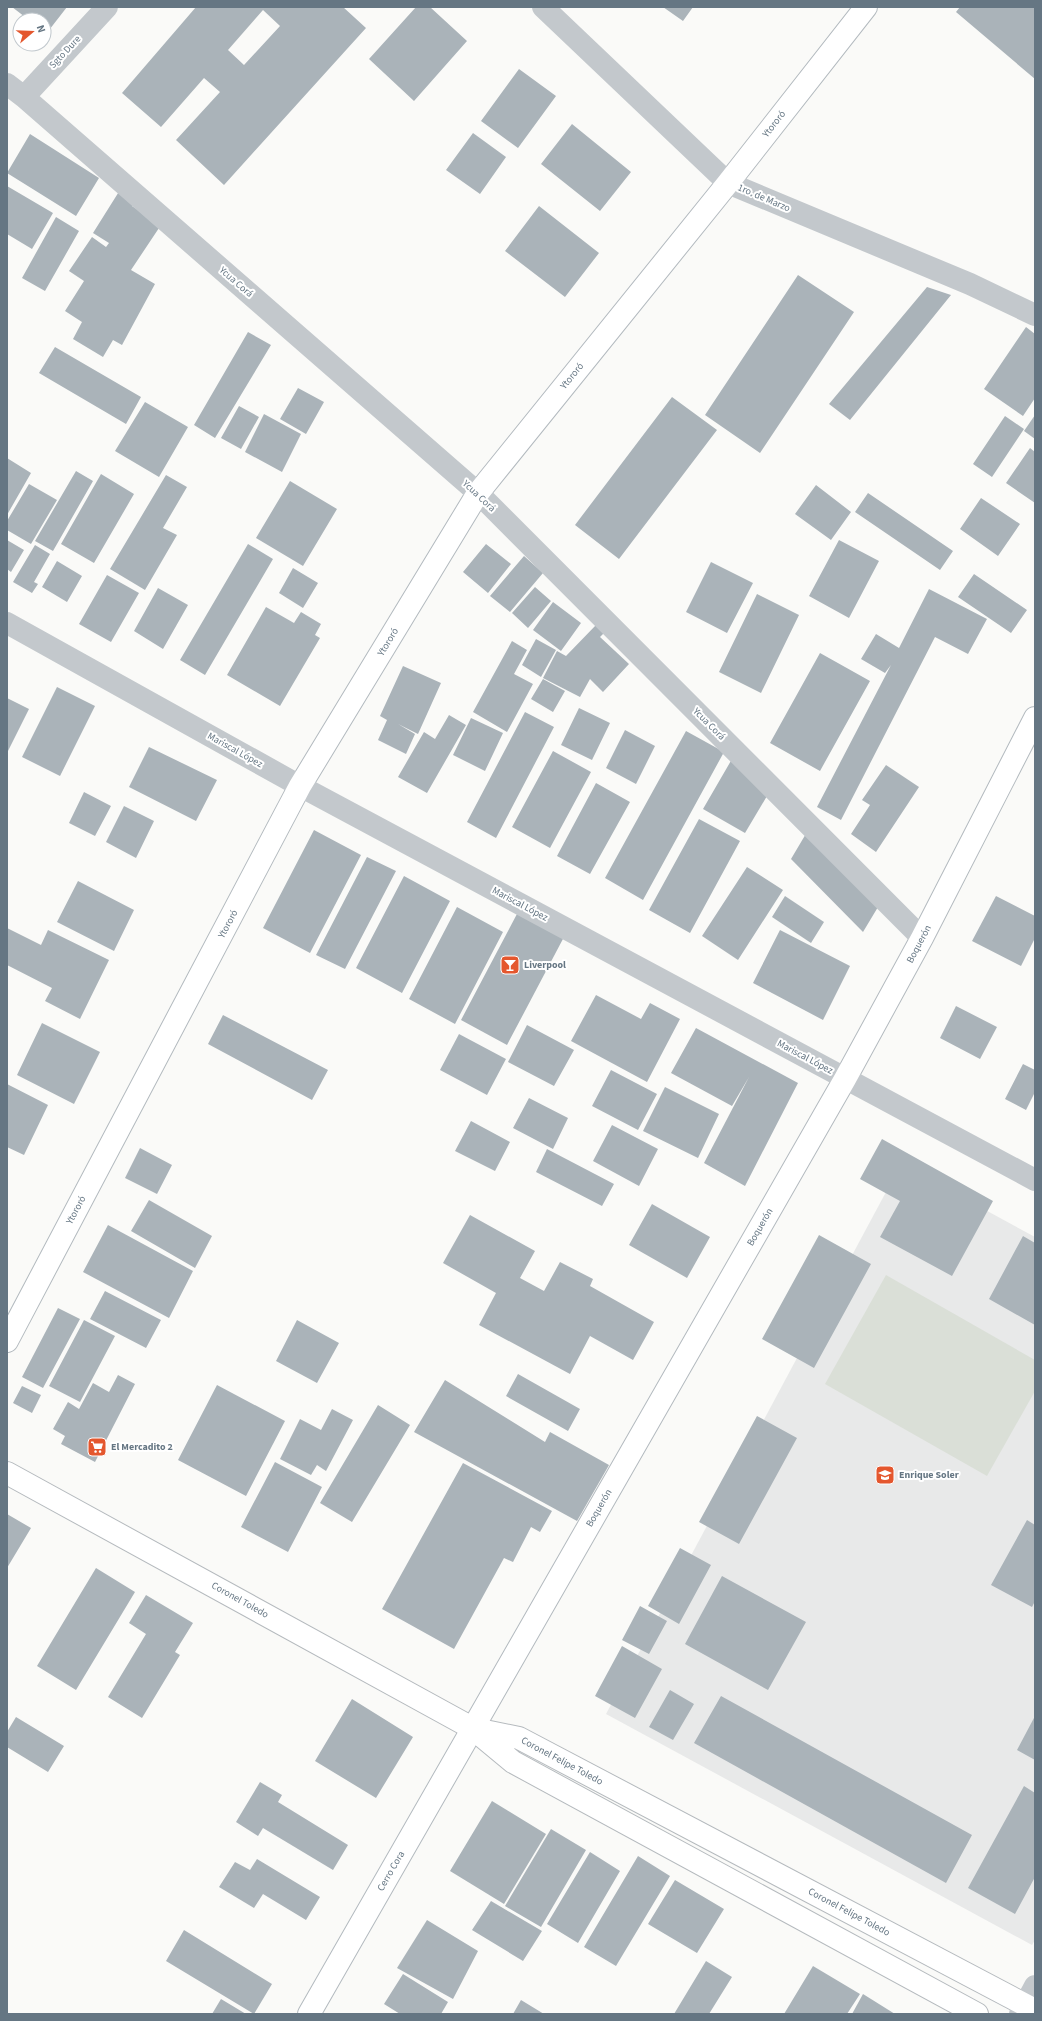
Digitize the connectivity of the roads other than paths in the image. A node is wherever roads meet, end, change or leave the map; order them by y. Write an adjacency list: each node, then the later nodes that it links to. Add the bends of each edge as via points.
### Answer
1 (107, 7): 4 (street, Sgto Dure)
2 (543, 7): 5 (street, 1ro. de Marzo)
3 (866, 7): 5 (street, Ytororó)
4 (16, 91): 7 (street, Ycua Corá)
5 (728, 183): 6 (street, 1ro. de Marzo, via 970,284); 7 (street, Ytororó)
6 (1035, 315)
7 (478, 493): 10 (street, Ytororó); 11 (street, Ycua Corá)
8 (7, 623): 10 (street, Mariscal López)
9 (1035, 718): 11 (street, Boquerón)
10 (300, 786): 12 (street, Mariscal López); 14 (street, Ytororó)
11 (922, 938): 12 (street, Boquerón)
12 (845, 1079): 13 (street, Mariscal López); 16 (street, Boquerón)
13 (1035, 1180)
14 (7, 1341)
15 (7, 1473): 16 (street, Coronel Toledo)
16 (472, 1728): 17 (street, Coronel Felipe Toledo, via 519,1738); 18 (street, Cerro Cora); 19 (street, via 513,1762)
17 (1029, 2004)
18 (310, 2014)
19 (977, 2014)

